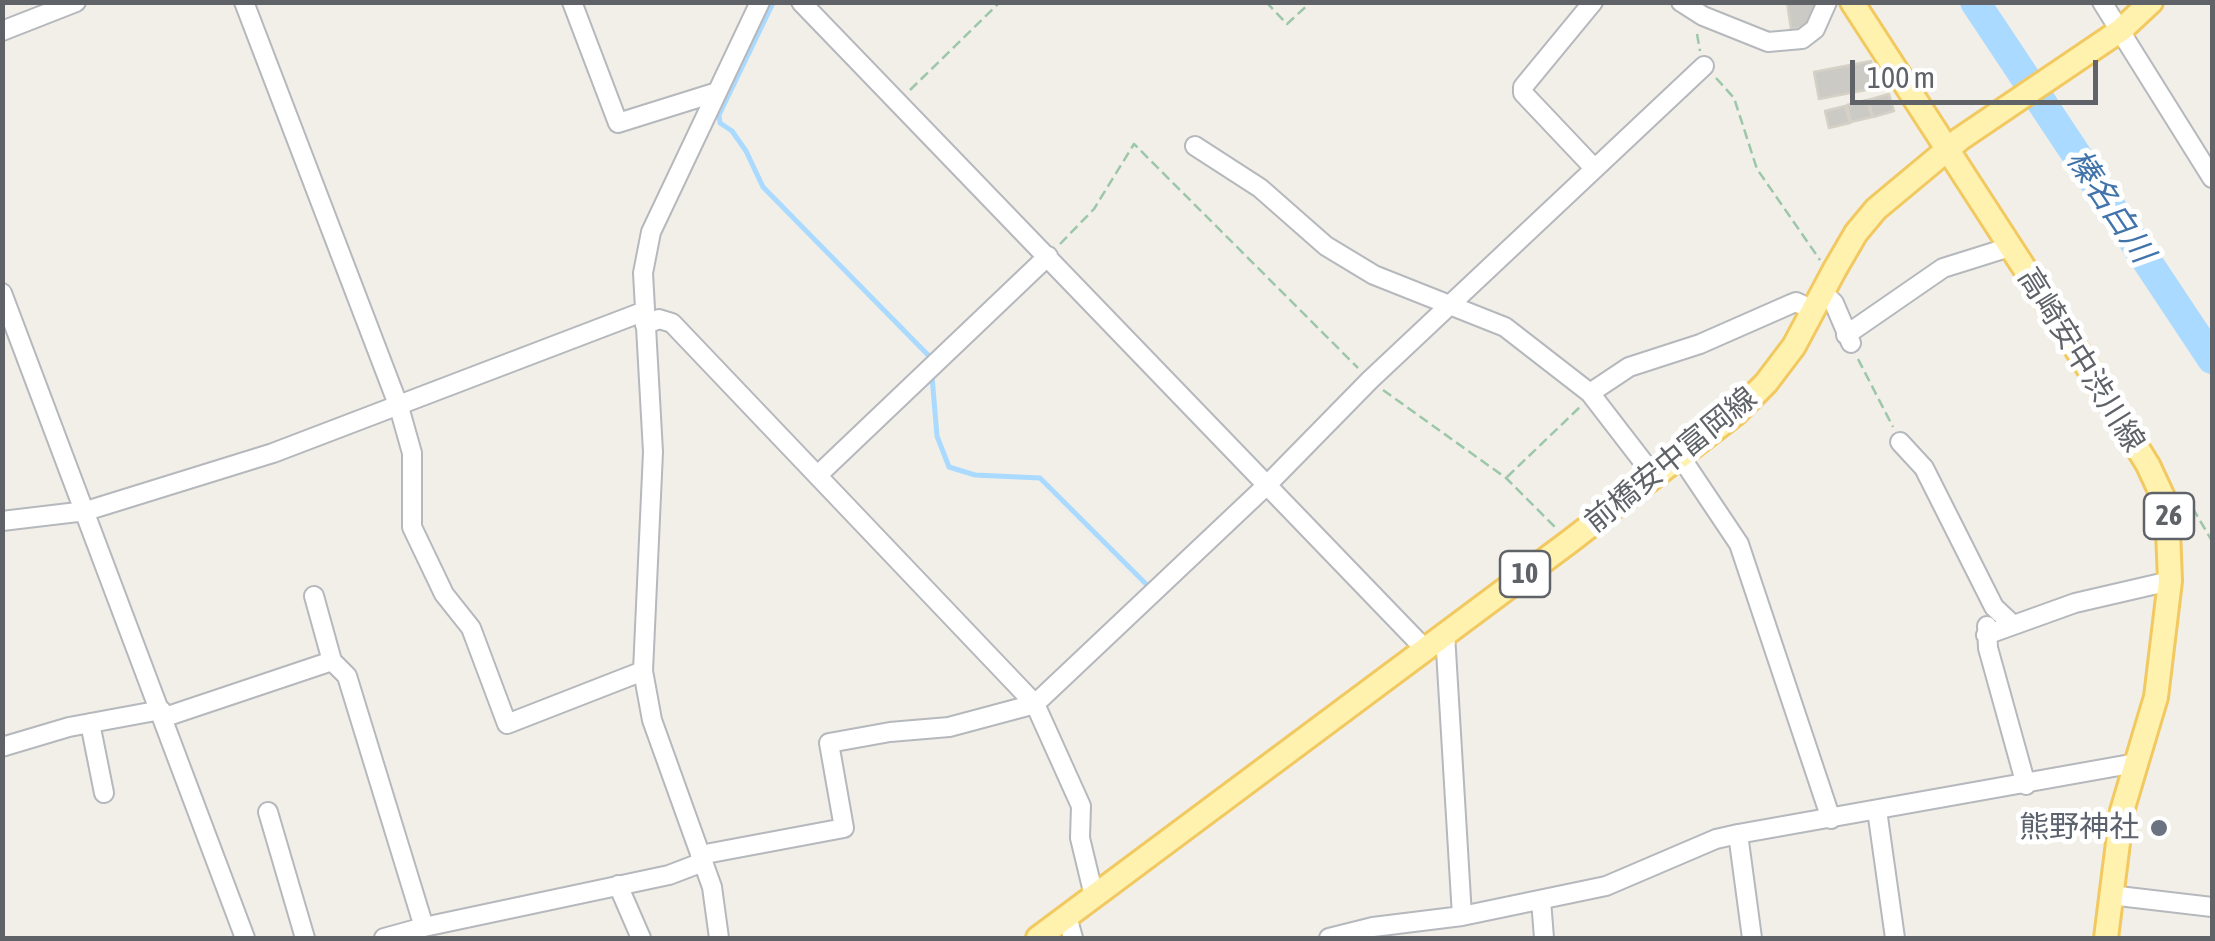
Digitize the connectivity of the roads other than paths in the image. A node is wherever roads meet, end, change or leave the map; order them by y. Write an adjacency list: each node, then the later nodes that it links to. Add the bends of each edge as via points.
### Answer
1 (76, 2): 12 (street)
2 (244, 2): 27 (street)
3 (572, 2): 15 (street, via 618,123)
4 (760, 2): 15 (street)
5 (802, 2): 21 (street)
6 (1593, 2): 18 (street, via 1523,87)
7 (1827, 2): 11 (street, via 1815,29 1788,42 1768,42)
8 (1852, 2): 16 (main road, 高崎安中渋川線)
9 (2102, 2): 13 (street)
10 (2151, 2): 13 (main road, 前橋安中富岡線 / 10)
11 (1686, 5)
12 (2, 31)
13 (2119, 32): 16 (main road, 前橋安中富岡線 / 10); 19 (street)
14 (1704, 66): 18 (street)
15 (716, 92): 25 (street, via 651,232 642,272)
16 (1954, 144): 20 (main road, 高崎安中渋川線 / 26); 23 (main road, 前橋安中富岡線 / 10, via 1876,209)
17 (1195, 146): 24 (street, via 1260,188 1326,246)
18 (1594, 168): 24 (street)
19 (2211, 174)
20 (2010, 247): 23 (street, via 1943,268 1849,340 1834,303); 35 (main road, 高崎安中渋川線 / 26, via 2160,488 2170,521)
21 (1048, 256): 30 (street); 32 (street)
22 (2, 293): 33 (street)
23 (1818, 301): 26 (street, via 1796,302 1629,366); 29 (main road, 前橋安中富岡線 / 10, via 1766,383)
24 (1450, 307): 26 (street, via 1505,327); 32 (street)
25 (645, 318): 27 (street); 30 (street, via 672,322); 43 (street, via 653,452)
26 (1590, 394): 31 (street)
27 (398, 406): 33 (street); 43 (street, via 412,453 412,526 444,594 471,628 507,724)
28 (1900, 442): 37 (street, via 1924,468)
29 (1680, 456): 31 (main road, 前橋安中富岡線 / 10); 53 (street, via 1739,544)
30 (818, 475): 44 (street)
31 (1654, 476): 39 (main road, 前橋安中富岡線 / 10)
32 (1268, 484): 41 (street); 44 (street)
33 (86, 511): 34 (street); 45 (street)
34 (2, 521)
35 (2170, 581): 38 (street); 48 (main road, 高崎安中渋川線 / 26, via 2156,697)
36 (314, 596): 42 (street)
37 (1994, 607): 38 (street); 40 (street)
38 (2012, 624): 40 (street)
39 (1444, 634): 41 (main road, 前橋安中富岡線 / 10); 61 (street)
40 (1986, 634): 49 (street)
41 (1424, 648): 58 (main road, 前橋安中富岡線 / 10)
42 (332, 661): 45 (street); 62 (street, via 347,676)
43 (643, 671): 55 (street, via 652,720)
44 (1035, 704): 55 (street, via 948,727 830,743 844,828); 58 (street, via 1080,806)
45 (163, 714): 46 (street); 64 (street)
46 (90, 723): 47 (street); 50 (street)
47 (2, 748)
48 (2136, 763): 49 (street); 57 (main road, 高崎安中渋川線 / 26)
49 (2026, 785): 51 (street)
50 (104, 793)
51 (1877, 810): 53 (street); 73 (street)
52 (268, 812): 65 (street)
53 (1831, 818): 54 (street)
54 (1738, 834): 59 (street, via 1606,886); 72 (street)
55 (702, 859): 56 (street, via 669,875); 68 (street)
56 (618, 885): 62 (street); 67 (street)
57 (2110, 894): 60 (street); 74 (main road, 高崎安中渋川線 / 26)
58 (1094, 896): 63 (main road, 前橋安中富岡線 / 10)
59 (1541, 900): 61 (street); 71 (street)
60 (2212, 908)
61 (1462, 916): 70 (street)
62 (424, 927): 66 (street)
63 (1070, 928): 69 (main road, 前橋安中富岡線 / 10)
64 (245, 938)
65 (305, 938)
66 (384, 938)
67 (641, 938)
68 (718, 938)
69 (1038, 938)
70 (1330, 938)
71 (1544, 938)
72 (1752, 938)
73 (1894, 938)
74 (2106, 938)

